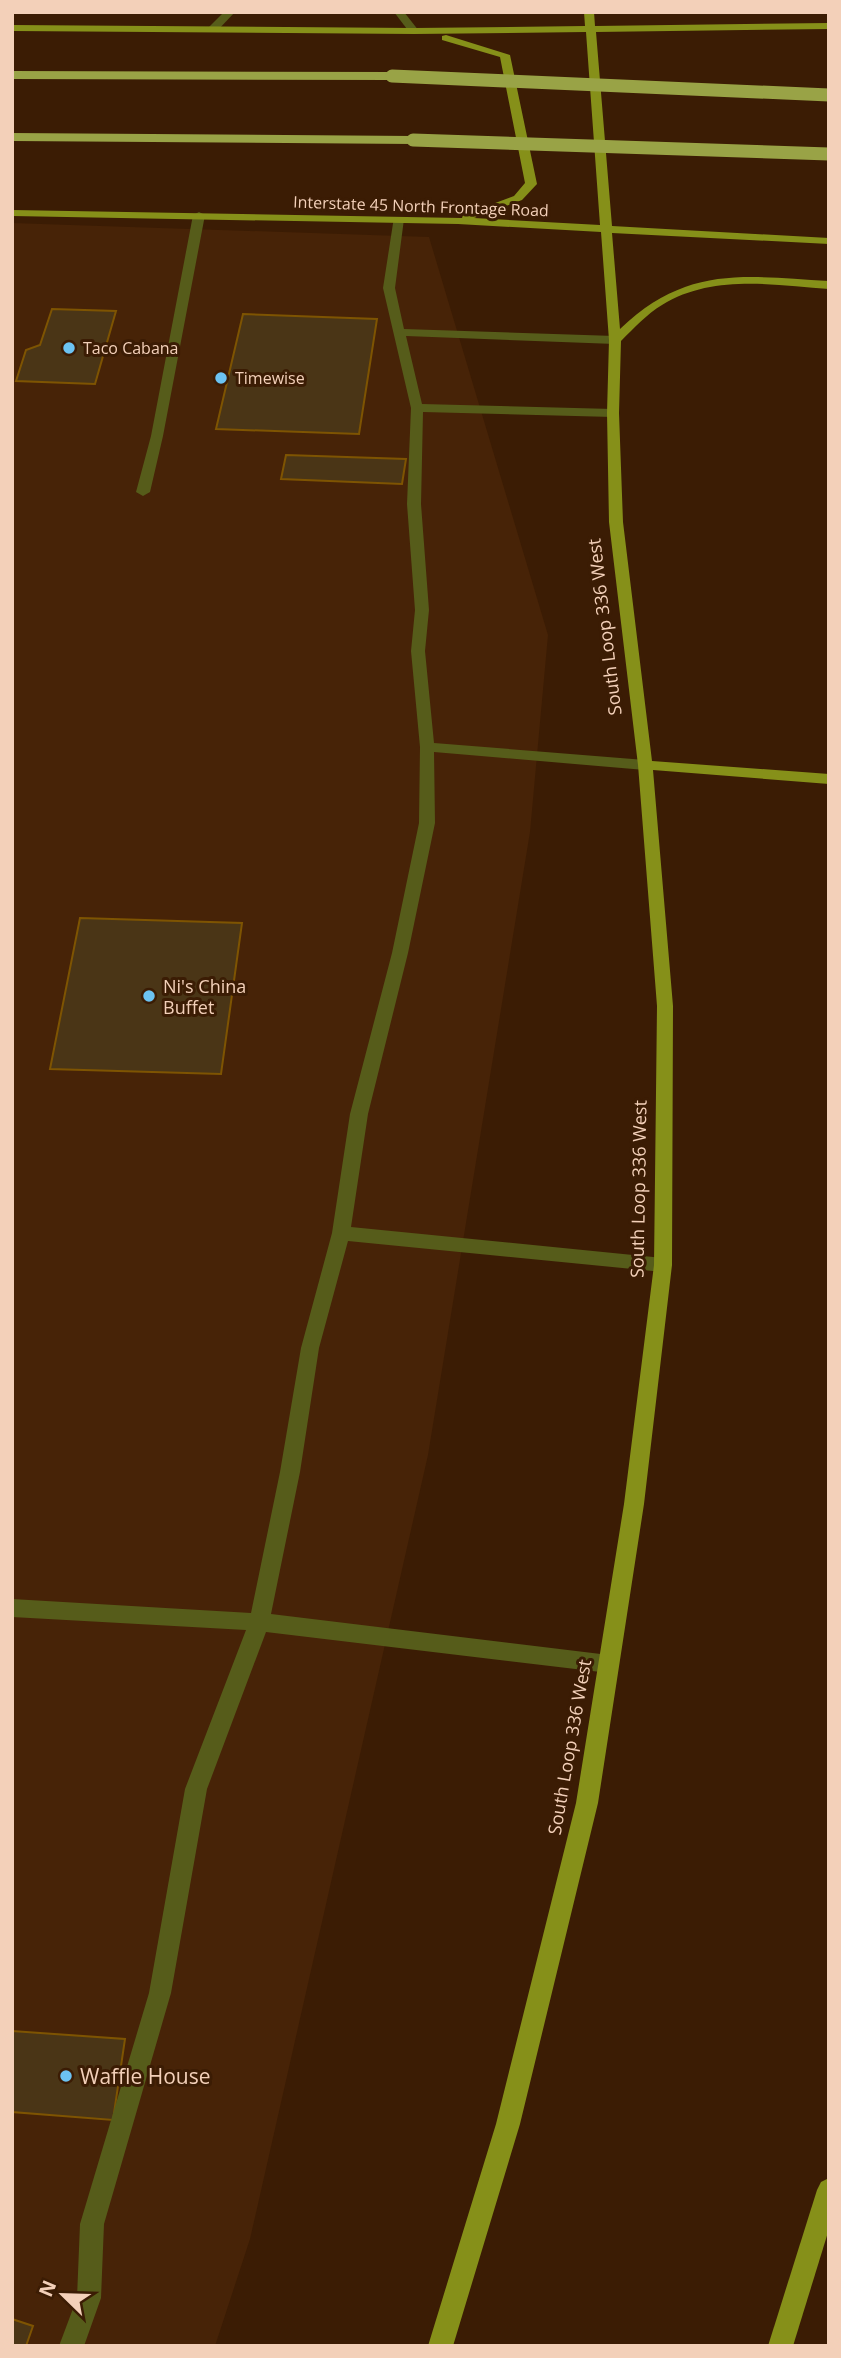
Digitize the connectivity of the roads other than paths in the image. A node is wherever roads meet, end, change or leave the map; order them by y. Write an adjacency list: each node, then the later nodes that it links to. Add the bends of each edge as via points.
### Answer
1 (230, 12): 6 (lane)
2 (399, 12): 8 (lane)
3 (589, 12): 7 (main road, South Loop 336 West)
4 (829, 26): 7 (main road)
5 (12, 28): 6 (main road)
6 (213, 29): 8 (main road)
7 (592, 29): 8 (main road); 17 (main road, South Loop 336 West)
8 (414, 31): 16 (main road, via 505,55 531,184 518,198)
9 (12, 75): 10 (highway, bridge, via 393,76)
10 (829, 95)
11 (12, 136): 12 (highway, bridge, via 413,139)
12 (829, 154)
13 (12, 213): 14 (main road, Interstate 45 North Frontage Road)
14 (199, 215): 15 (main road, Interstate 45 North Frontage Road); 24 (lane)
15 (398, 219): 16 (main road, Interstate 45 North Frontage Road); 20 (lane, via 389,288)
16 (457, 221): 17 (main road, Interstate 45 North Frontage Road)
17 (605, 230): 18 (main road, Interstate 45 North Frontage Road); 21 (main road, South Loop 336 West)
18 (829, 241)
19 (829, 285): 21 (main road, via 710,281 659,301)
20 (399, 332): 21 (lane); 22 (lane)
21 (615, 340): 23 (main road, South Loop 336 West)
22 (417, 408): 23 (lane); 25 (lane, via 414,504 422,610 418,651)
23 (613, 414): 26 (main road, South Loop 336 West, via 616,522)
24 (143, 492)
25 (427, 747): 26 (lane); 28 (lane, via 427,824 359,1114)
26 (645, 765): 27 (main road); 29 (main road, South Loop 336 West, via 666,1006)
27 (829, 779)
28 (341, 1233): 29 (lane); 31 (lane, via 310,1348)
29 (663, 1265): 32 (main road, South Loop 336 West)
30 (12, 1608): 31 (lane)
31 (258, 1622): 32 (lane); 34 (lane, via 196,1789 160,1993 92,2224 89,2298)
32 (610, 1664): 35 (main road, South Loop 336 West, via 587,1803 508,2124)
33 (829, 2190): 36 (main road)
34 (71, 2346)
35 (440, 2346)
36 (780, 2346)

